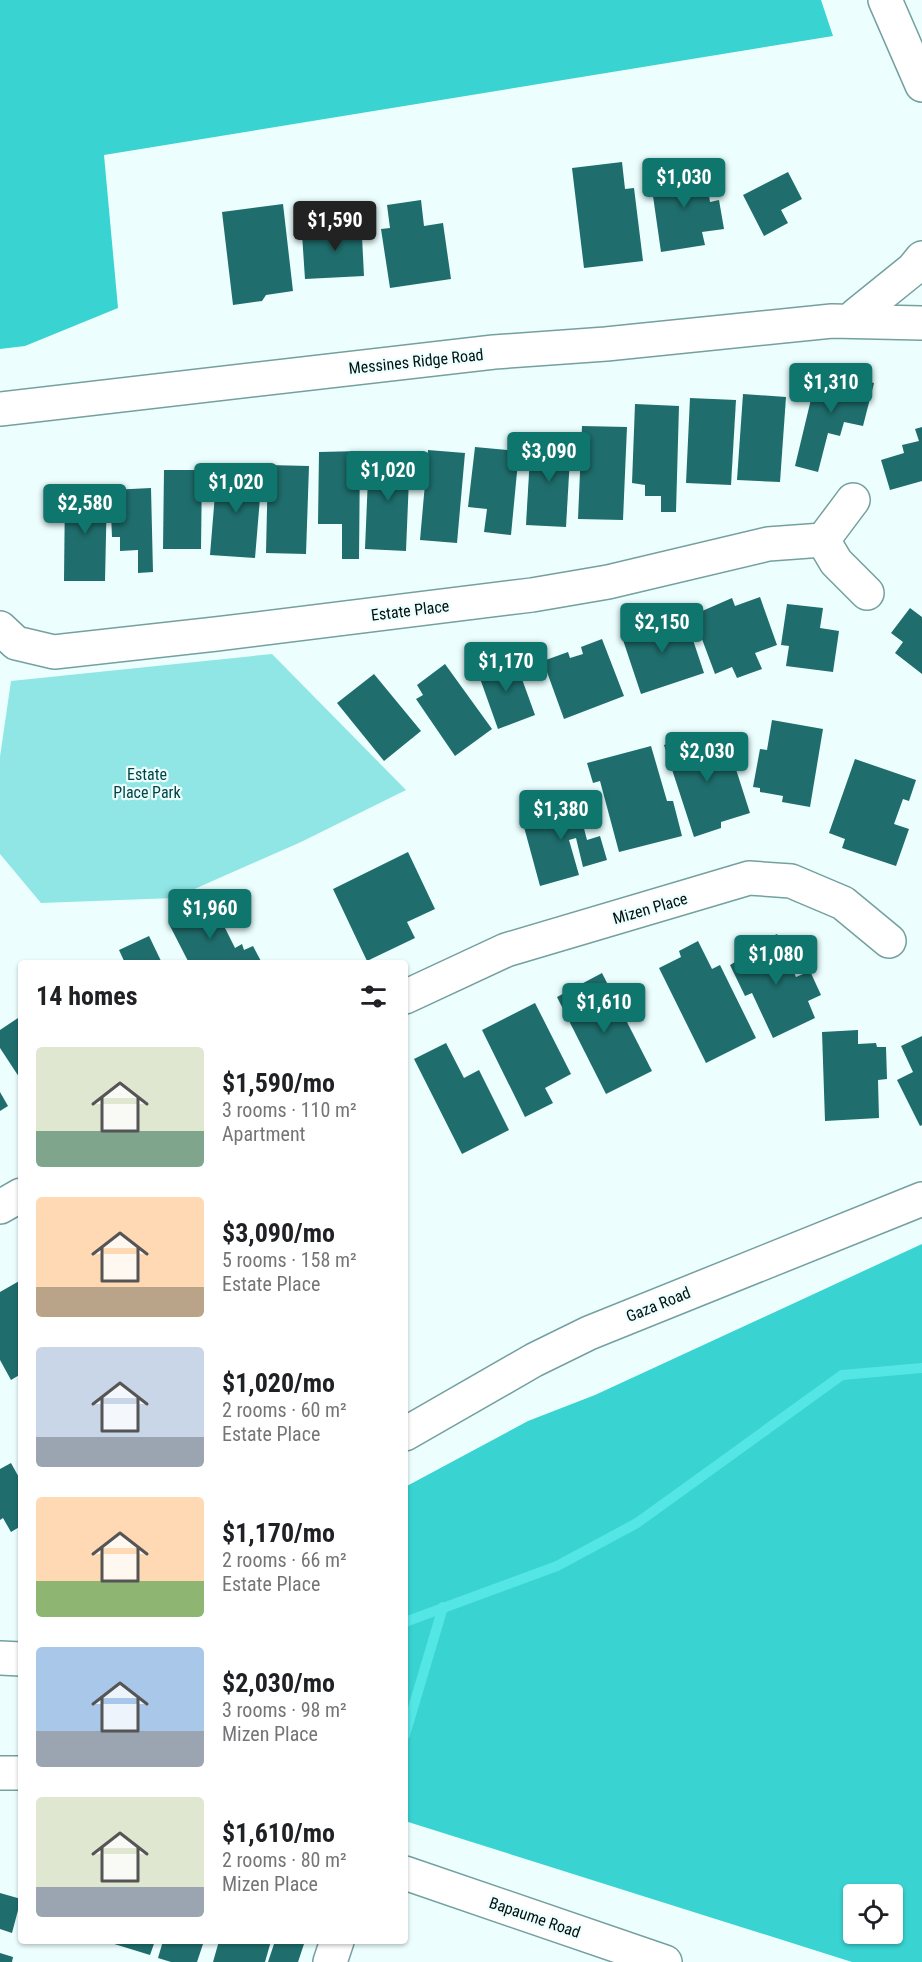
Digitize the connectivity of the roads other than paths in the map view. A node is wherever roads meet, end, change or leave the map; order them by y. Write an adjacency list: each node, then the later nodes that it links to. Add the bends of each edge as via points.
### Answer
1 (885, 0): 2 (main road)
2 (922, 85)
3 (922, 258): 5 (main road, via 913,269)
4 (922, 303): 5 (main road, Messines Ridge Road)
5 (844, 318): 6 (main road, Messines Ridge Road); 7 (main road, Messines Ridge Road, via 494,352)
6 (922, 323)
7 (0, 409)
8 (853, 500): 9 (main road)
9 (823, 540): 10 (main road, via 841,567); 11 (main road, Estate Place, via 768,544 608,582 532,595 54,652 16,643)
10 (867, 593)
11 (0, 628)
12 (889, 940): 13 (main road, Mizen Place, via 843,903 791,881 749,878 506,950)
13 (408, 996)
14 (18, 1197): 16 (main road)
15 (922, 1199): 17 (main road, Gaza Road, via 589,1333)
16 (0, 1207)
17 (408, 1432)
18 (408, 1874): 21 (main road, Bapaume Road)
19 (336, 1944): 20 (main road)
20 (330, 1962)
21 (664, 1962)

